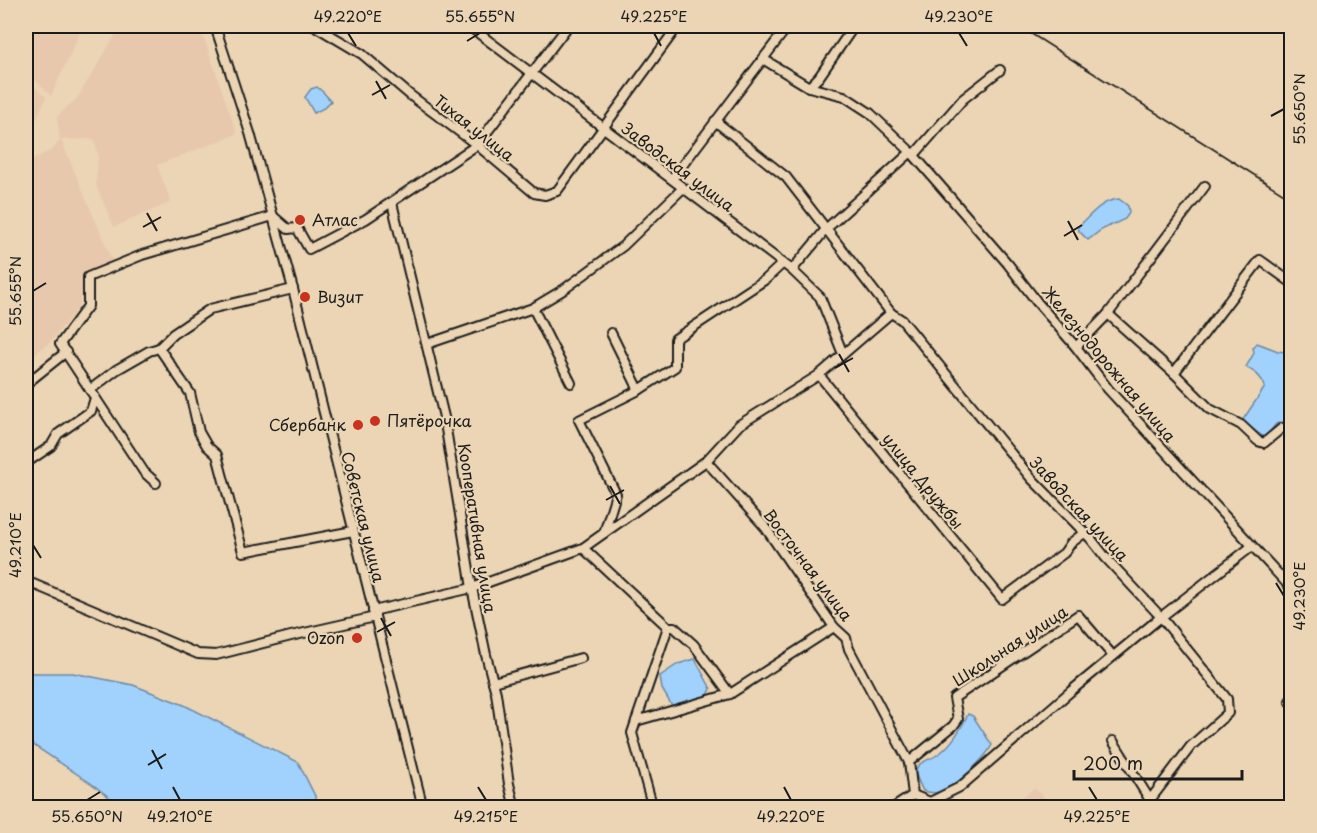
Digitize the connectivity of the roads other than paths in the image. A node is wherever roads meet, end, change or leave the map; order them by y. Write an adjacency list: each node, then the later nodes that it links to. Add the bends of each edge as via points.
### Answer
1 (215, 26): 20 (street, Советская улица)
2 (315, 26): 14 (street, Тихая улица, via 362,54)
3 (468, 26): 10 (street, Заводская улица)
4 (568, 26): 10 (street)
5 (678, 26): 13 (street, Тихая улица)
6 (788, 26): 8 (street)
7 (854, 26): 11 (street)
8 (763, 59): 11 (street, Железнодорожная улица); 12 (street)
9 (1000, 70): 15 (street, via 963,99 915,154)
10 (532, 73): 13 (street, Заводская улица); 14 (street)
11 (808, 87): 15 (street, Железнодорожная улица, via 844,96 870,113)
12 (715, 121): 16 (street); 21 (street, Заводская улица, via 786,177)
13 (602, 127): 14 (street, Тихая улица, via 557,191 545,195 534,193); 16 (street, Заводская улица)
14 (477, 145): 19 (street)
15 (911, 153): 21 (street); 31 (street, Железнодорожная улица)
16 (672, 179): 18 (street, Заводская улица)
17 (1205, 186): 28 (street)
18 (683, 188): 22 (street, Заводская улица); 26 (street, via 623,246)
19 (392, 203): 20 (street, via 309,249 297,228 288,229); 30 (street, Кооперативная улица)
20 (273, 216): 25 (street, Советская улица); 33 (street, via 142,255 88,277 88,306 60,344)
21 (827, 228): 23 (street); 27 (street, Заводская улица)
22 (783, 263): 23 (street, Заводская улица); 40 (street, via 766,279 675,339 675,367)
23 (792, 270): 34 (street, Заводская улица, via 820,297)
24 (1292, 283): 35 (street, via 1260,260)
25 (293, 289): 32 (street, via 210,309); 46 (street, Советская улица)
26 (533, 308): 30 (street); 37 (street)
27 (891, 313): 34 (street); 48 (street, Заводская улица, via 902,320 1031,478)
28 (1108, 314): 31 (street); 35 (street)
29 (611, 333): 40 (street)
30 (427, 344): 52 (street, Кооперативная улица, via 448,439)
31 (1076, 347): 49 (street, Железнодорожная улица, via 1108,389)
32 (159, 348): 39 (street, via 117,370); 46 (street, via 190,393 199,432 217,455 243,552)
33 (66, 352): 38 (street); 39 (street)
34 (843, 354): 36 (street)
35 (1174, 373): 42 (street, via 1210,409 1242,425 1258,441 1264,443 1282,428)
36 (819, 375): 43 (street, via 739,425); 48 (street, улица Дружбы, via 1002,599 1064,553)
37 (571, 383)
38 (26, 384)
39 (90, 390): 41 (street)
40 (639, 390): 47 (street, via 579,420 616,494)
41 (95, 398): 44 (street, via 91,411); 45 (street, via 144,472)
42 (1292, 434)
43 (706, 461): 47 (street); 57 (street, Восточная улица, via 765,527)
44 (26, 463)
45 (156, 483)
46 (353, 531): 54 (street, Советская улица)
47 (604, 533): 50 (street)
48 (1084, 533): 55 (street, Заводская улица)
49 (1251, 547): 53 (street, Железнодорожная улица); 55 (street)
50 (583, 548): 52 (street); 56 (street)
51 (26, 581): 54 (street, via 198,654 216,656)
52 (472, 588): 54 (street); 60 (street, Кооперативная улица)
53 (1292, 589)
54 (374, 614): 67 (street, Советская улица)
55 (1161, 617): 58 (street); 66 (street, Заводская улица, via 1227,699 1228,713 1191,746)
56 (668, 627): 61 (street, via 674,627 694,645); 62 (street)
57 (834, 627): 61 (street); 64 (street, Восточная улица, via 846,638)
58 (1113, 656): 64 (street, Школьная улица, via 1078,615 954,698 958,719); 65 (street, via 960,787 930,802)
59 (581, 658): 60 (street)
60 (493, 682): 68 (street, Кооперативная улица)
61 (730, 694): 62 (street)
62 (636, 721): 69 (street, via 632,733)
63 (1113, 741): 66 (street)
64 (909, 762): 65 (street, Восточная улица)
65 (913, 795): 70 (street)
66 (1151, 804)
67 (423, 807)
68 (515, 807)
69 (653, 807)
70 (893, 807)

